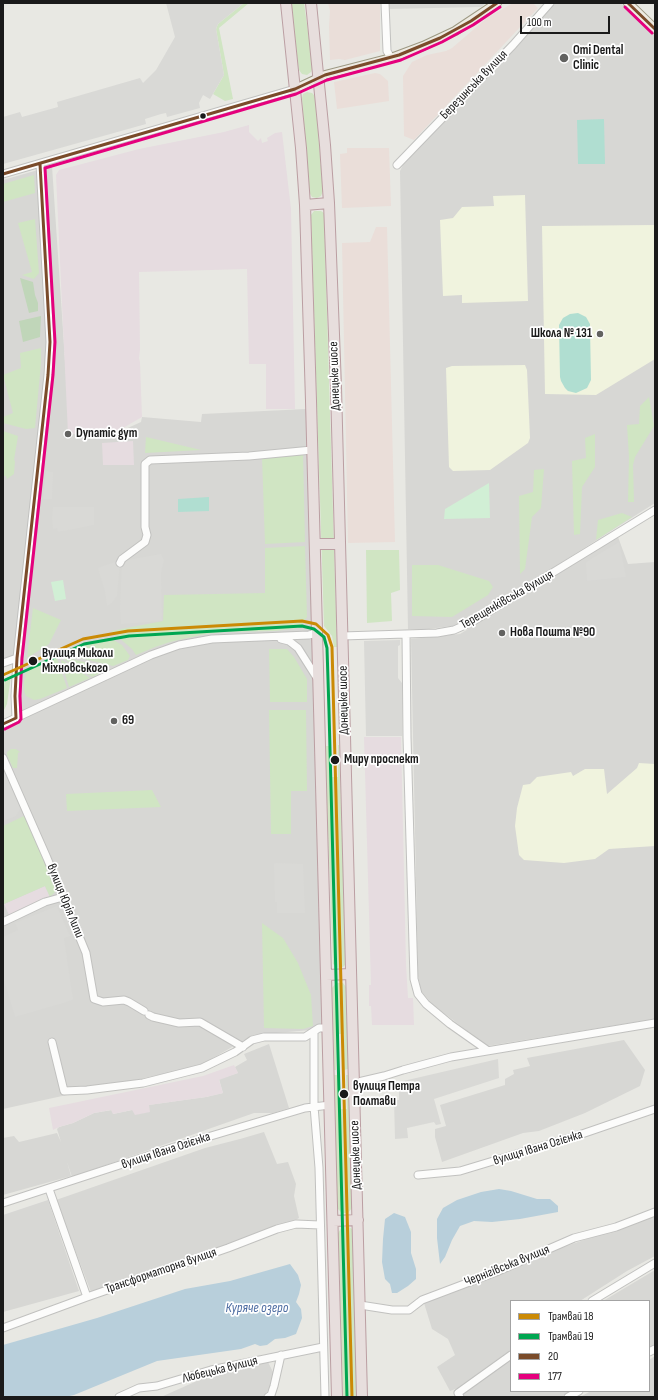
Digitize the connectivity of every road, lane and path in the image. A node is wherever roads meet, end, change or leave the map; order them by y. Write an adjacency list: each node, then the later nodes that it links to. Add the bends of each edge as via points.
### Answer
1 (286, 3): 10 (highway, Донецьке шосе)
2 (311, 3): 9 (highway, Донецьке шосе)
3 (385, 3): 8 (street, via 387,51)
4 (497, 3): 8 (main road, via 440,38)
5 (550, 3): 12 (street, Березинська вулиця, via 513,45)
6 (628, 3): 7 (main road)
7 (655, 28)
8 (391, 58): 9 (main road)
9 (319, 78): 10 (main road); 14 (highway, Донецьке шосе)
10 (295, 90): 11 (street); 15 (highway, Донецьке шосе)
11 (40, 164): 13 (street); 25 (street, via 50,342)
12 (396, 165)
13 (3, 174)
14 (329, 203): 15 (highway); 19 (highway, Донецьке шосе)
15 (305, 205): 16 (highway, Донецьке шосе)
16 (312, 450): 18 (highway, Донецьке шосе); 20 (street, via 249,456 150,460 145,464 145,542)
17 (655, 510): 22 (street, Терещенківська вулиця, via 472,622 454,630)
18 (315, 544): 19 (highway); 21 (highway, Донецьке шосе)
19 (339, 544): 23 (highway, Донецьке шосе)
20 (120, 563)
21 (316, 630): 24 (street, via 309,635); 27 (highway, Донецьке шосе)
22 (406, 634): 23 (street, Терещенківська вулиця); 40 (street, via 414,979 418,994 426,1004)
23 (342, 636): 33 (highway, Донецьке шосе)
24 (272, 638): 27 (street, via 289,641 298,648); 28 (street, via 212,639 179,645 151,655)
25 (17, 658): 26 (street); 28 (street)
26 (3, 663)
27 (318, 680): 34 (highway, Донецьке шосе)
28 (16, 718): 29 (street)
29 (3, 724)
30 (3, 758): 31 (street, вулиця Юрія Липи)
31 (63, 897): 32 (street, via 45,902); 39 (street, вулиця Юрія Липи, via 86,952 94,999 103,1002 124,1000 153,1017 179,1023 200,1022)
32 (3, 922)
33 (351, 974): 34 (highway); 41 (highway, Донецьке шосе)
34 (326, 975): 36 (highway, Донецьке шосе)
35 (655, 1023): 40 (street)
36 (328, 1028): 37 (street, via 319,1028); 42 (highway, Донецьке шосе)
37 (314, 1032): 39 (street, via 305,1037 264,1037 252,1040); 43 (street)
38 (52, 1042): 39 (street, via 64,1091 143,1083 202,1068)
39 (243, 1047)
40 (487, 1050): 41 (street)
41 (354, 1083): 49 (highway, Донецьке шосе)
42 (330, 1105): 43 (street, вулиця Івана Огієнка); 50 (highway, Донецьке шосе)
43 (314, 1106): 46 (street, вулиця Івана Огієнка, via 184,1144); 51 (street)
44 (655, 1108): 45 (street, вулиця Івана Огієнка, via 576,1136 460,1171)
45 (418, 1175)
46 (49, 1189): 47 (street, вулиця Івана Огієнка); 53 (street)
47 (3, 1203)
48 (655, 1212): 55 (street, Чернігівська вулиця, via 616,1227 574,1238 496,1272 422,1300 409,1310)
49 (358, 1220): 50 (highway); 55 (highway, Донецьке шосе)
50 (333, 1221): 58 (highway, Донецьке шосе)
51 (320, 1224): 53 (street, Трансформаторна вулиця, via 296,1224); 57 (street)
52 (655, 1263): 54 (street)
53 (87, 1297): 56 (street, Трансформаторна вулиця)
54 (594, 1300)
55 (360, 1305): 68 (highway, Донецьке шосе)
56 (3, 1328)
57 (323, 1334): 58 (street); 59 (street)
58 (336, 1334): 67 (highway, Донецьке шосе)
59 (323, 1347): 60 (street, Любецька вулиця); 66 (street)
60 (281, 1356): 64 (street, Любецька вулиця, via 211,1370 157,1386 139,1388); 65 (street, via 274,1386)
61 (510, 1356): 63 (street)
62 (577, 1392): 69 (street)
63 (459, 1395)
64 (119, 1397)
65 (268, 1397)
66 (325, 1397)
67 (338, 1397)
68 (362, 1397)
69 (568, 1397)

